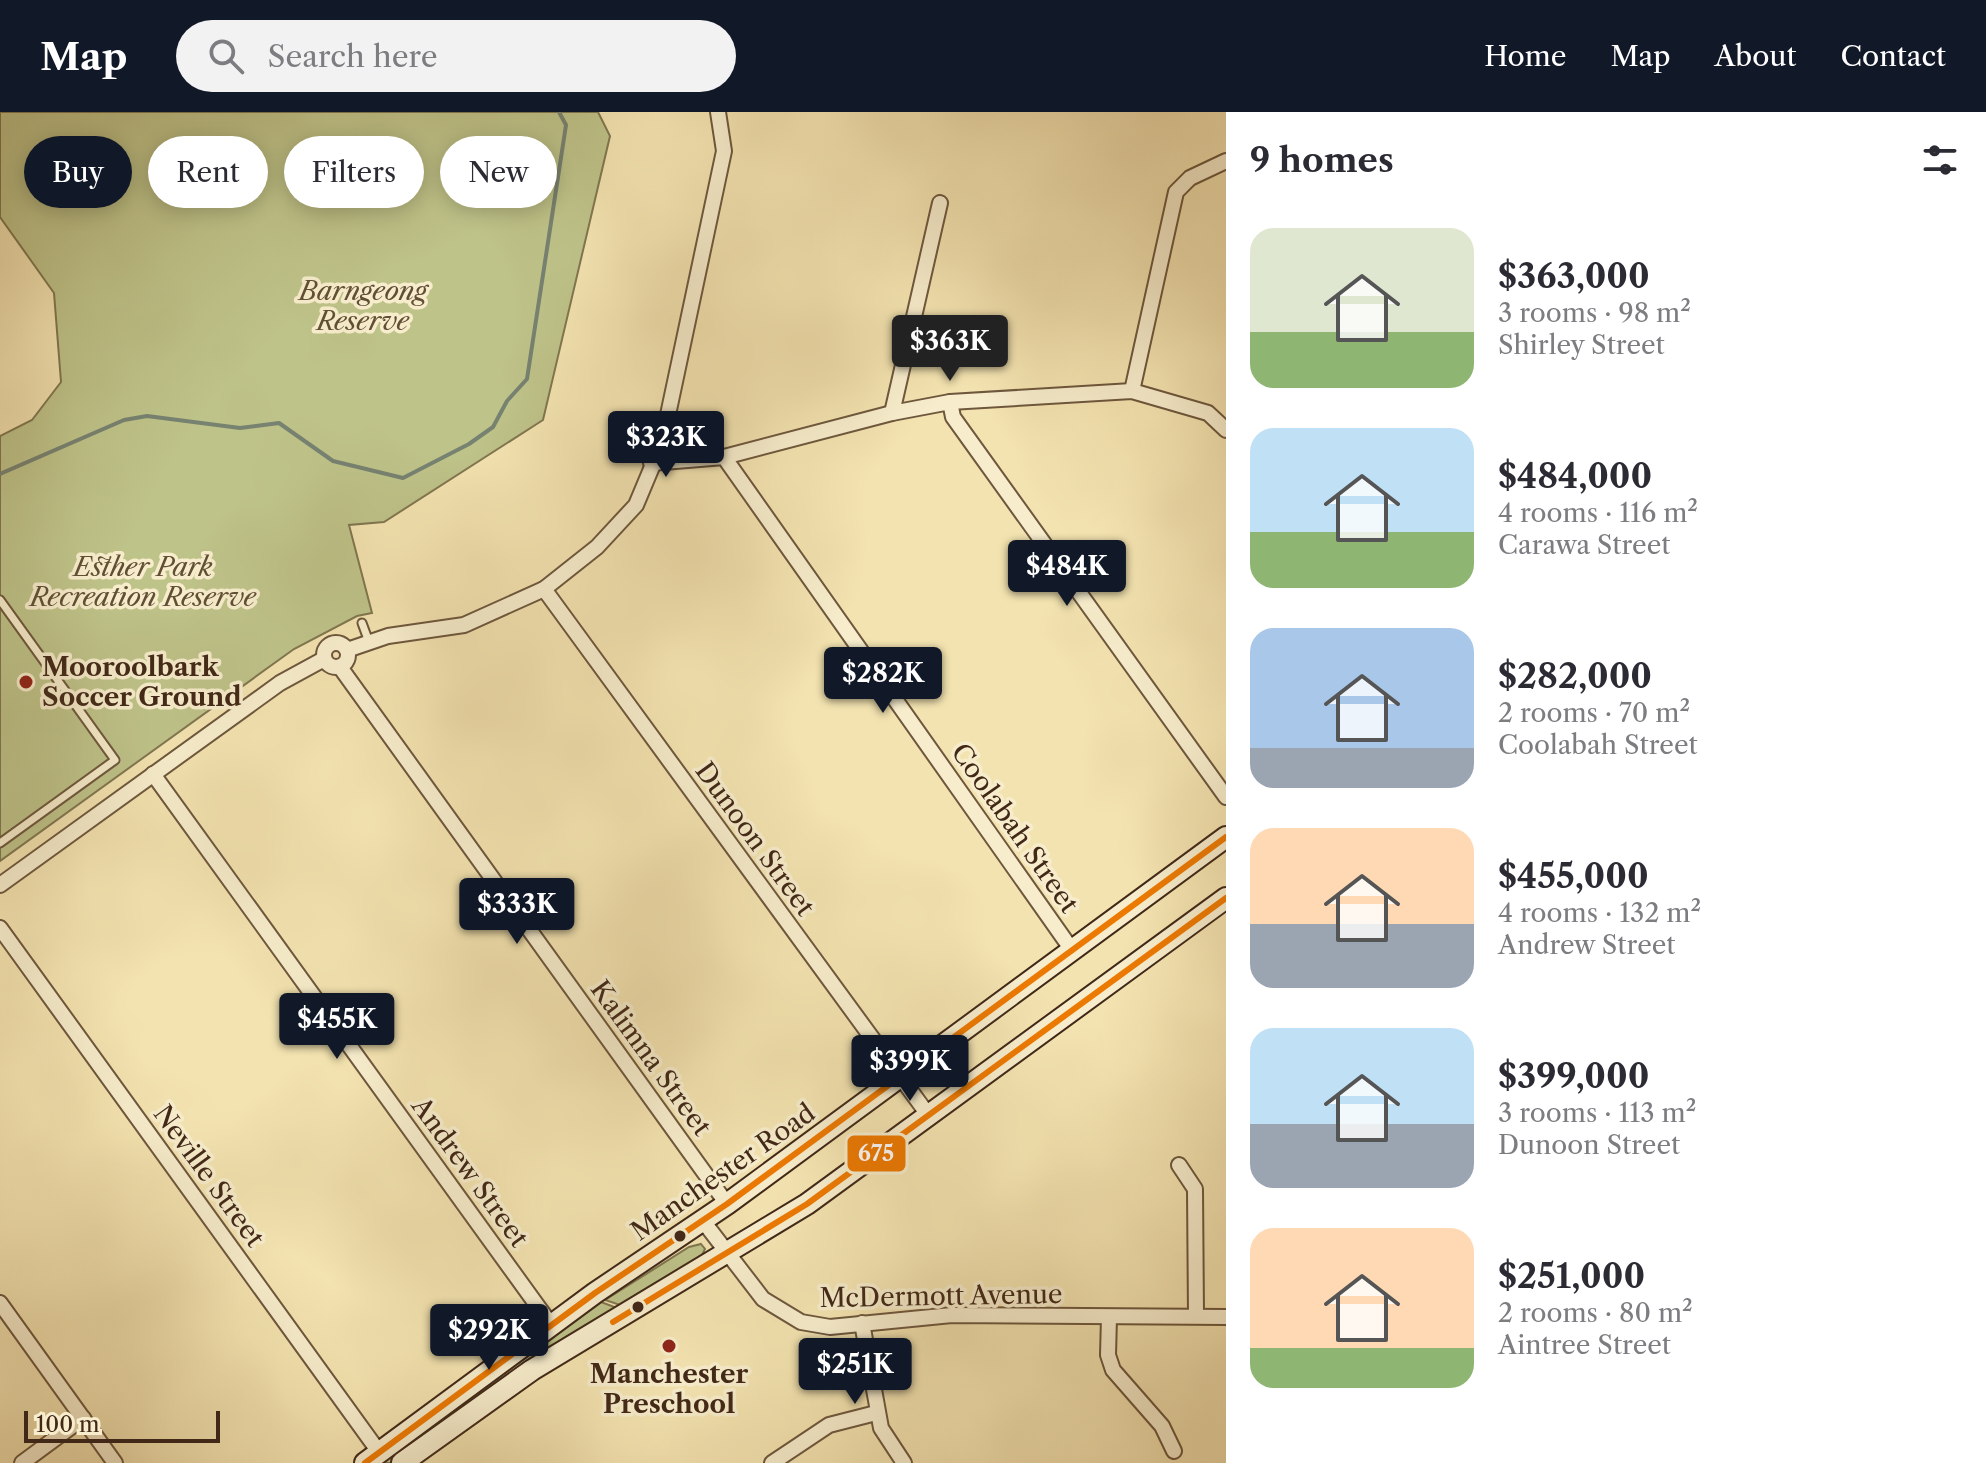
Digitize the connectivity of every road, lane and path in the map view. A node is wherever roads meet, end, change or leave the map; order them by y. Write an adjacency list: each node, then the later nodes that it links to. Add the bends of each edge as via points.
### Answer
1 (718, 112): 9 (street, via 724,151 662,443)
2 (1226, 161): 4 (street, via 1190,178 1176,192)
3 (940, 203): 6 (street)
4 (1132, 391): 5 (street); 7 (street, via 1208,413)
5 (950, 402): 6 (street); 18 (street, via 953,417)
6 (892, 413): 8 (street)
7 (1226, 430)
8 (724, 457): 9 (street); 24 (street, Coolabah Street)
9 (651, 463): 10 (street, via 636,505 597,547)
10 (544, 589): 13 (street, via 464,625); 25 (street, Dunoon Street)
11 (0, 600): 20 (lane, via 115,760)
12 (362, 623): 13 (lane)
13 (369, 642): 14 (street)
14 (347, 650): 15 (street, via 332,643 325,648); 16 (street, via 347,661)
15 (324, 659): 16 (street, via 329,666); 17 (street, via 280,683)
16 (340, 667): 28 (street, Kalimna Street)
17 (153, 774): 21 (street); 36 (street, Andrew Street)
18 (1226, 797)
19 (1226, 837): 24 (main road, Manchester Road)
20 (0, 843)
21 (0, 885)
22 (1226, 898): 26 (main road)
23 (0, 928): 40 (street, Neville Street)
24 (1072, 950): 25 (main road, Manchester Road)
25 (900, 1078): 26 (street, Dunoon Street); 28 (main road, Manchester Road)
26 (929, 1116): 30 (main road)
27 (1179, 1165): 32 (street, via 1195,1189)
28 (727, 1204): 29 (main road, Manchester Road)
29 (703, 1221): 30 (street, McDermott Avenue); 36 (main road, Manchester Road)
30 (728, 1255): 35 (street, McDermott Avenue, via 780,1312 830,1327); 41 (main road, via 532,1370)
31 (0, 1303): 38 (street)
32 (1196, 1316): 33 (street, McDermott Avenue); 34 (street, McDermott Avenue)
33 (1109, 1317): 35 (street, McDermott Avenue, via 952,1315); 39 (street, via 1113,1370 1162,1426)
34 (1226, 1317)
35 (862, 1323): 37 (street)
36 (552, 1326): 40 (main road, Manchester Road)
37 (876, 1413): 44 (street, via 829,1425); 45 (street)
38 (83, 1418): 42 (street); 43 (street)
39 (1174, 1451)
40 (372, 1458)
41 (404, 1462)
42 (22, 1463)
43 (115, 1463)
44 (772, 1463)
45 (904, 1463)

